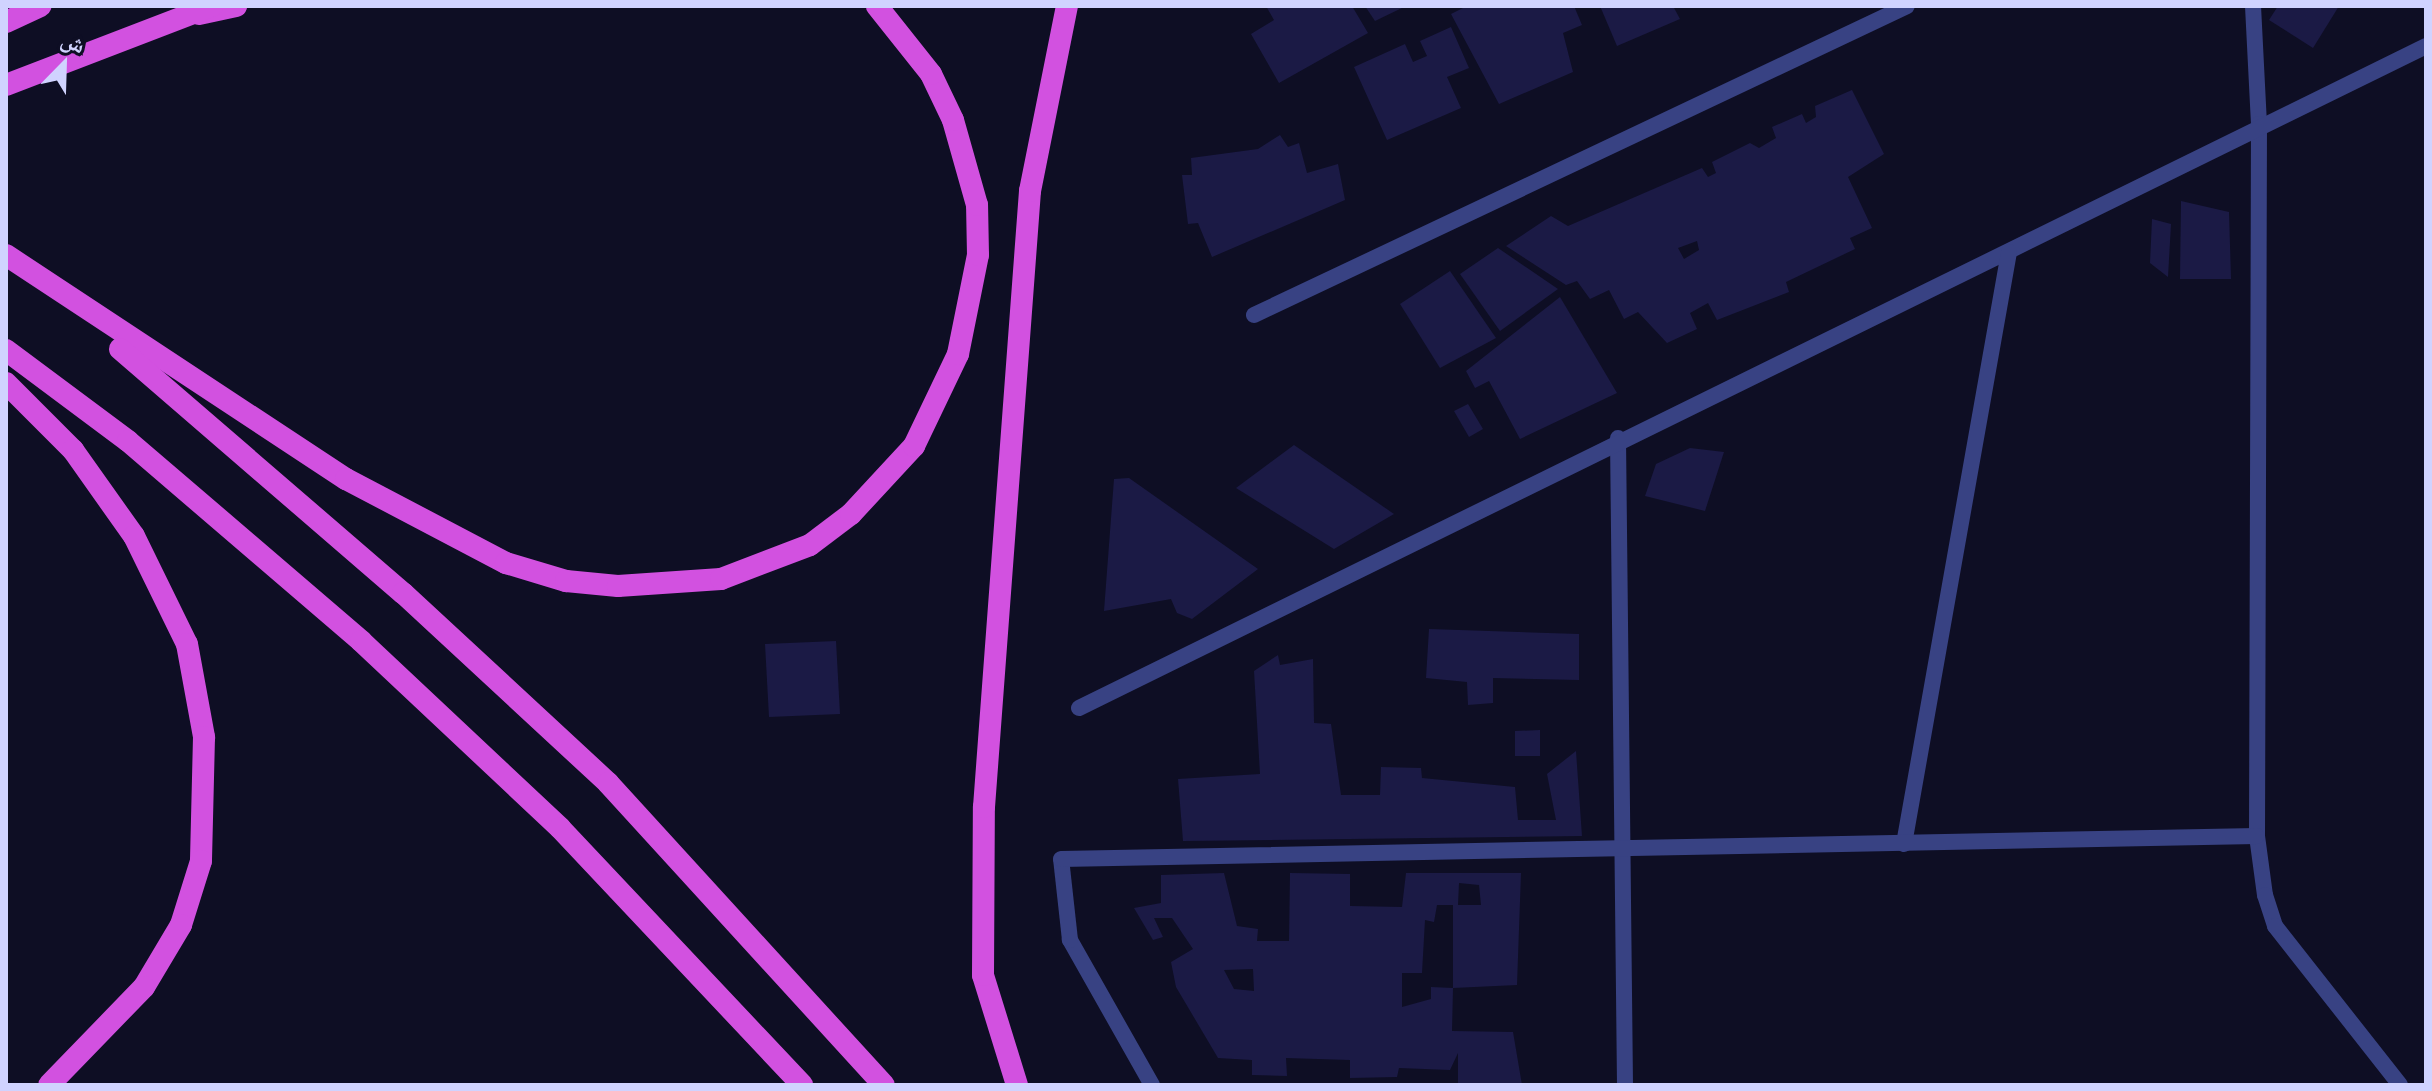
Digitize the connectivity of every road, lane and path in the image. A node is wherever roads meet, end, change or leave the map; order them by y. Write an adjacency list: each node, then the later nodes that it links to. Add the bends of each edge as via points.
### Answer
1 (40, 6): 9 (highway)
2 (212, 6): 8 (highway)
3 (236, 6): 8 (highway)
4 (877, 6): 15 (highway, via 931,74 953,120 977,205 971,301 939,406 914,446 851,514 769,564 671,587 566,581 506,563 346,479)
5 (1067, 6): 27 (highway, via 1030,191 984,807 983,975)
6 (1907, 6): 16 (street)
7 (2253, 6): 12 (street)
8 (190, 16): 11 (highway)
9 (6, 22)
10 (2426, 46): 12 (street)
11 (6, 85)
12 (2259, 124): 13 (street); 21 (street)
13 (2009, 252): 19 (street); 22 (street)
14 (6, 255): 15 (highway)
15 (43, 283): 26 (highway, via 403,593 608,783)
16 (1254, 315)
17 (6, 350): 25 (highway, via 128,441 373,652 560,828)
18 (6, 383): 24 (highway, via 73,450 134,536 187,644 204,737 201,861 181,925 144,987)
19 (1618, 438): 20 (street); 23 (street)
20 (1079, 708)
21 (2257, 836): 22 (street); 30 (street, via 2275,926)
22 (1904, 844): 23 (street)
23 (1621, 849): 28 (street, via 1061,859 1070,940); 29 (street)
24 (49, 1085)
25 (802, 1085)
26 (884, 1085)
27 (1017, 1085)
28 (1152, 1085)
29 (1625, 1085)
30 (2400, 1085)

